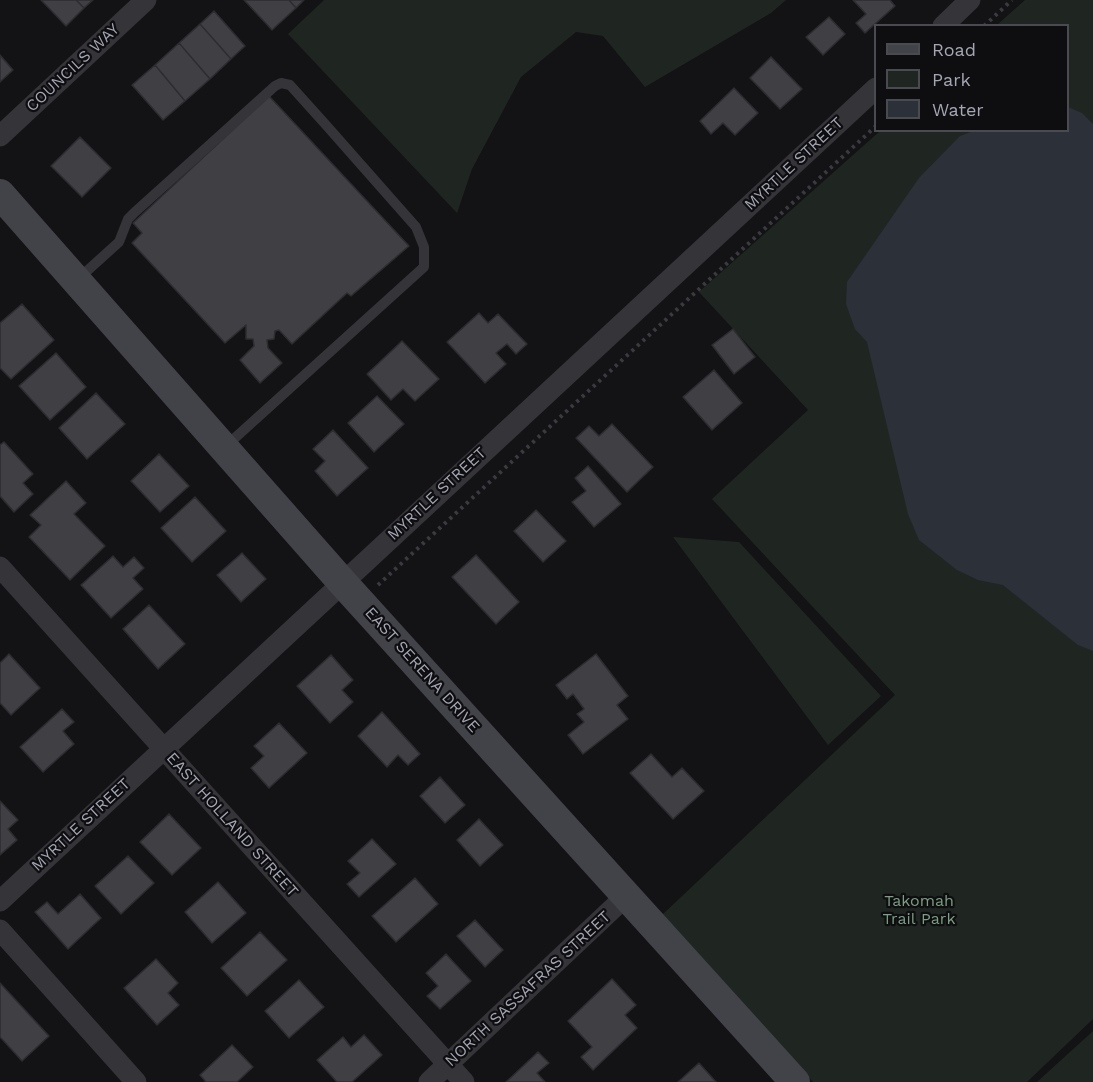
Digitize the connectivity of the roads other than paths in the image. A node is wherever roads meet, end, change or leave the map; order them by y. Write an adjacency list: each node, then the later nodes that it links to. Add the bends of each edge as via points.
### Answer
1 (146, 0): 5 (street, COUNCILS WAY)
2 (970, 0): 3 (street)
3 (945, 24)
4 (874, 90): 10 (street, MYRTLE STREET)
5 (0, 136)
6 (0, 194): 7 (street, EAST SERENA DRIVE)
7 (75, 281): 8 (street, EAST SERENA DRIVE); 8 (lane, via 119,242 135,212 275,86 290,85 326,125 416,227 424,246 424,267)
8 (224, 448): 10 (street, EAST SERENA DRIVE)
9 (0, 567): 11 (street, EAST HOLLAND STREET)
10 (351, 591): 11 (street, MYRTLE STREET); 12 (street, EAST SERENA DRIVE)
11 (162, 748): 13 (street, MYRTLE STREET); 15 (street, EAST HOLLAND STREET)
12 (626, 896): 15 (street, NORTH SASSAFRAS STREET); 19 (street, EAST SERENA DRIVE)
13 (0, 901)
14 (0, 930): 16 (street)
15 (448, 1064): 17 (street, NORTH SASSAFRAS STREET); 18 (street, EAST HOLLAND STREET)
16 (136, 1082)
17 (429, 1082)
18 (464, 1082)
19 (795, 1082)

